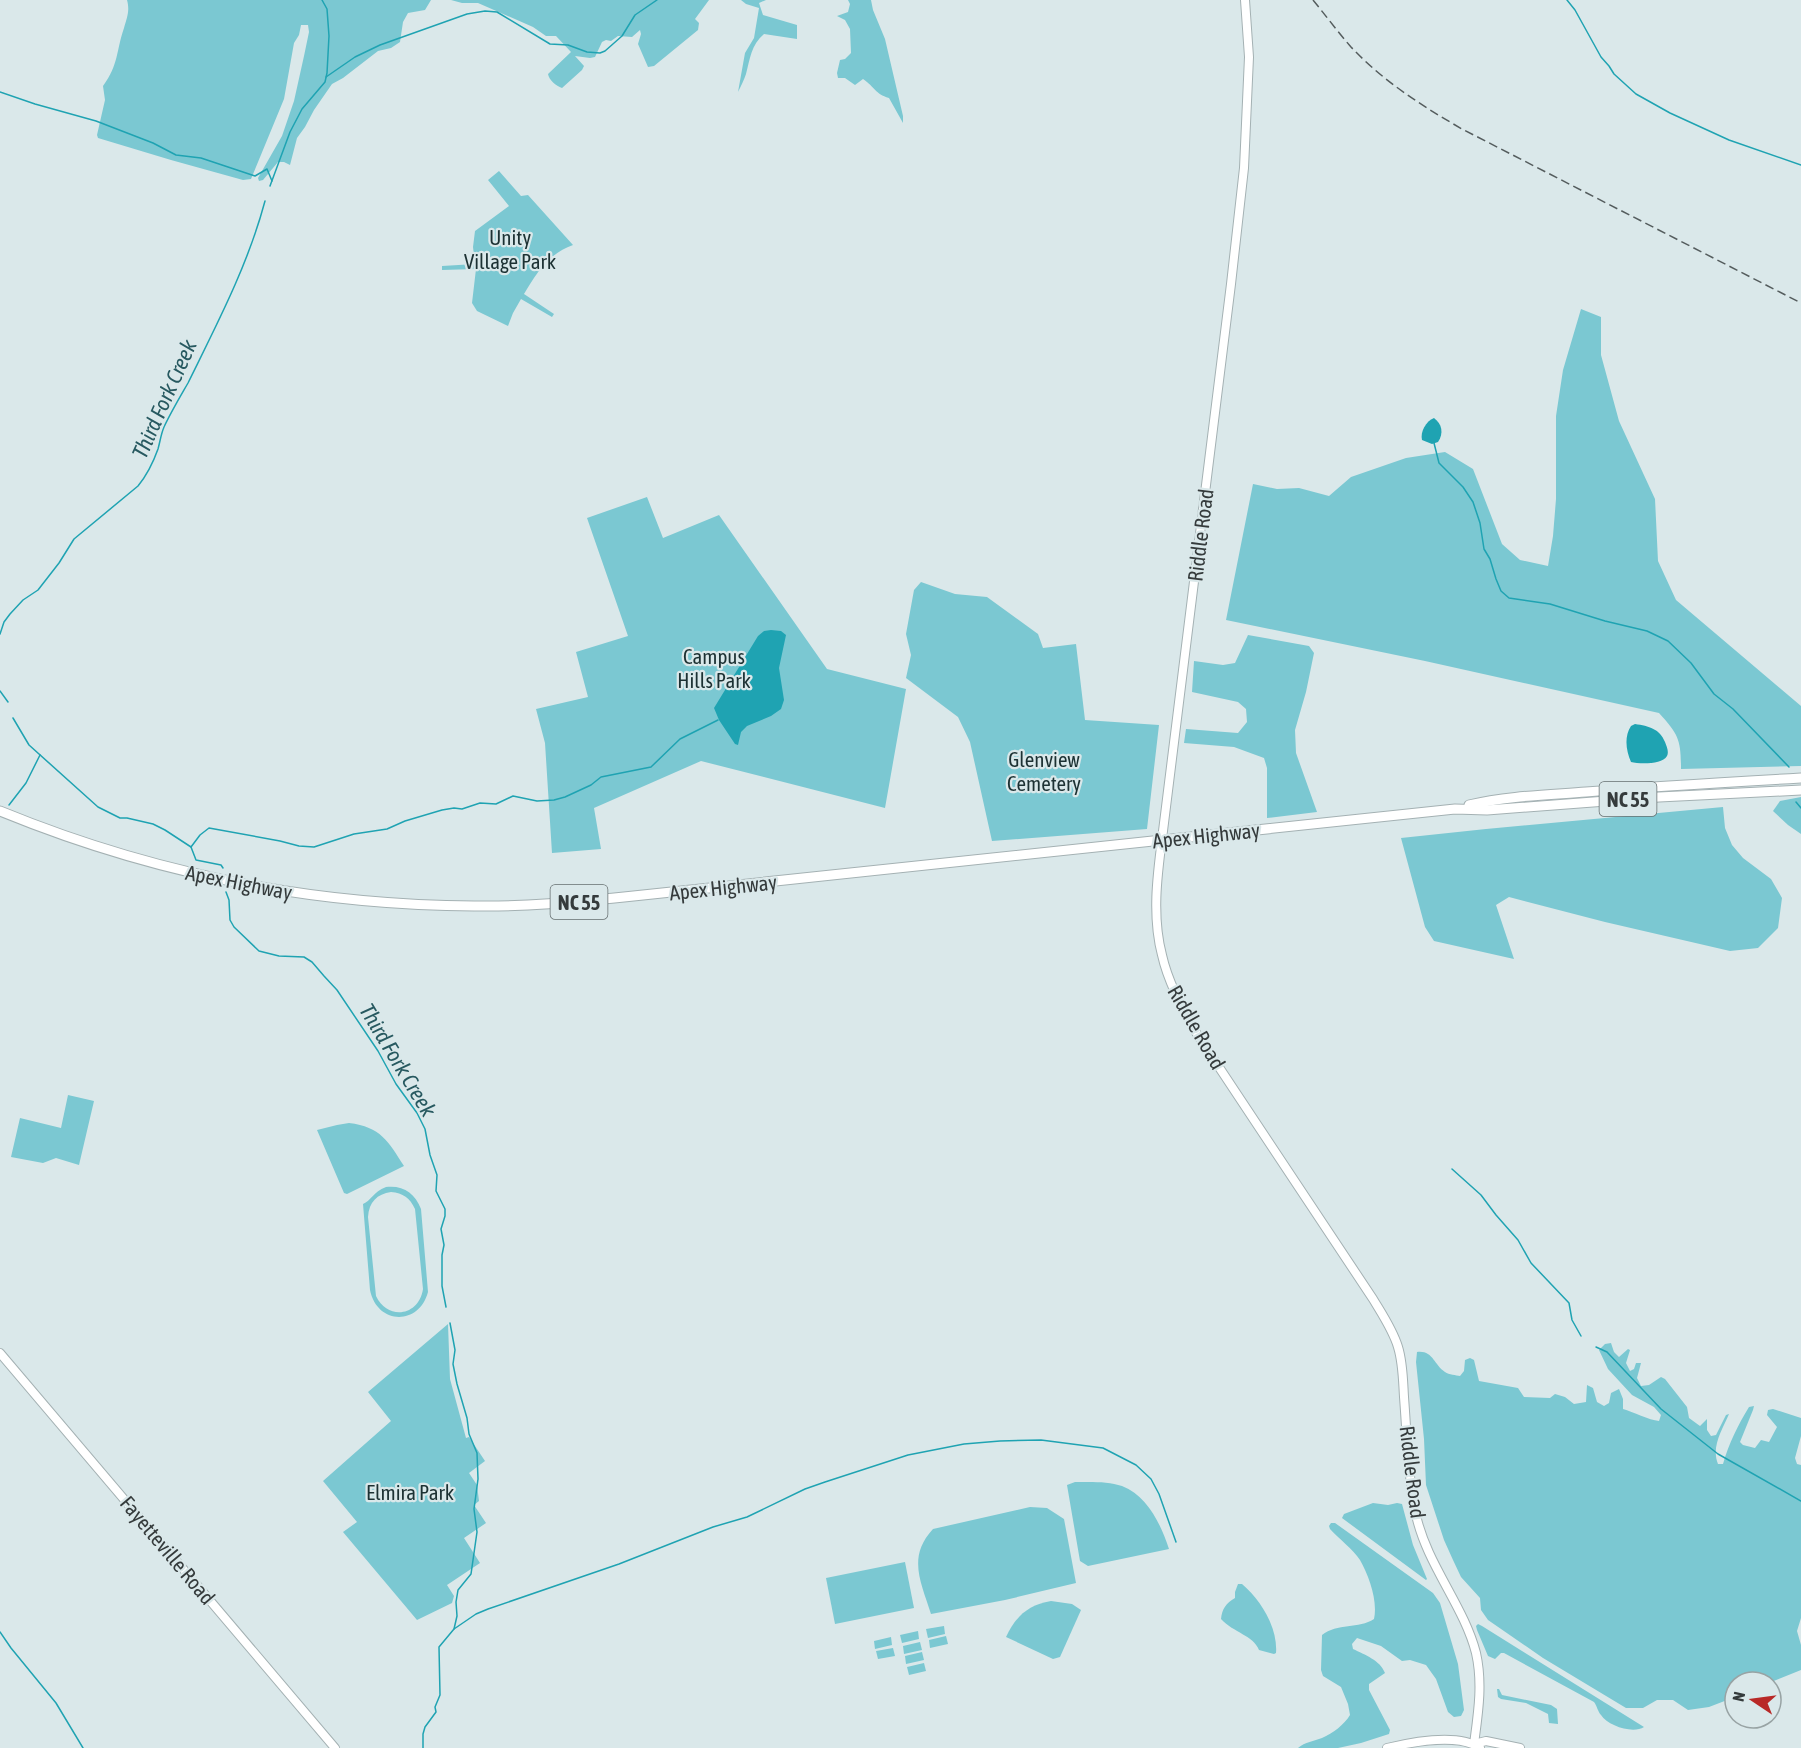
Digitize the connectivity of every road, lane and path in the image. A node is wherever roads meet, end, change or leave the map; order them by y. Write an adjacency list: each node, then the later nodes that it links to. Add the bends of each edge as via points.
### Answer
1 (1245, 0): 6 (main road, Riddle Road, via 1249,88 1240,208)
2 (1801, 778): 4 (main road, Apex Highway / NC 55, via 1544,795 1486,801)
3 (1801, 790): 4 (main road, Apex Highway / NC 55)
4 (1455, 809): 6 (main road, Apex Highway / NC 55)
5 (0, 811): 6 (main road, Apex Highway / NC 55, via 152,864 230,882 350,900 475,906 603,900)
6 (1162, 839): 8 (main road, Riddle Road, via 1157,885 1158,934 1179,1000 1207,1050 1373,1299 1398,1347 1417,1517 1439,1575 1469,1633 1479,1667)
7 (0, 1353): 9 (main road, Fayetteville Road)
8 (1477, 1746): 10 (main road, via 1428,1740); 11 (main road, via 1486,1741)
9 (335, 1748)
10 (1387, 1748)
11 (1520, 1748)

